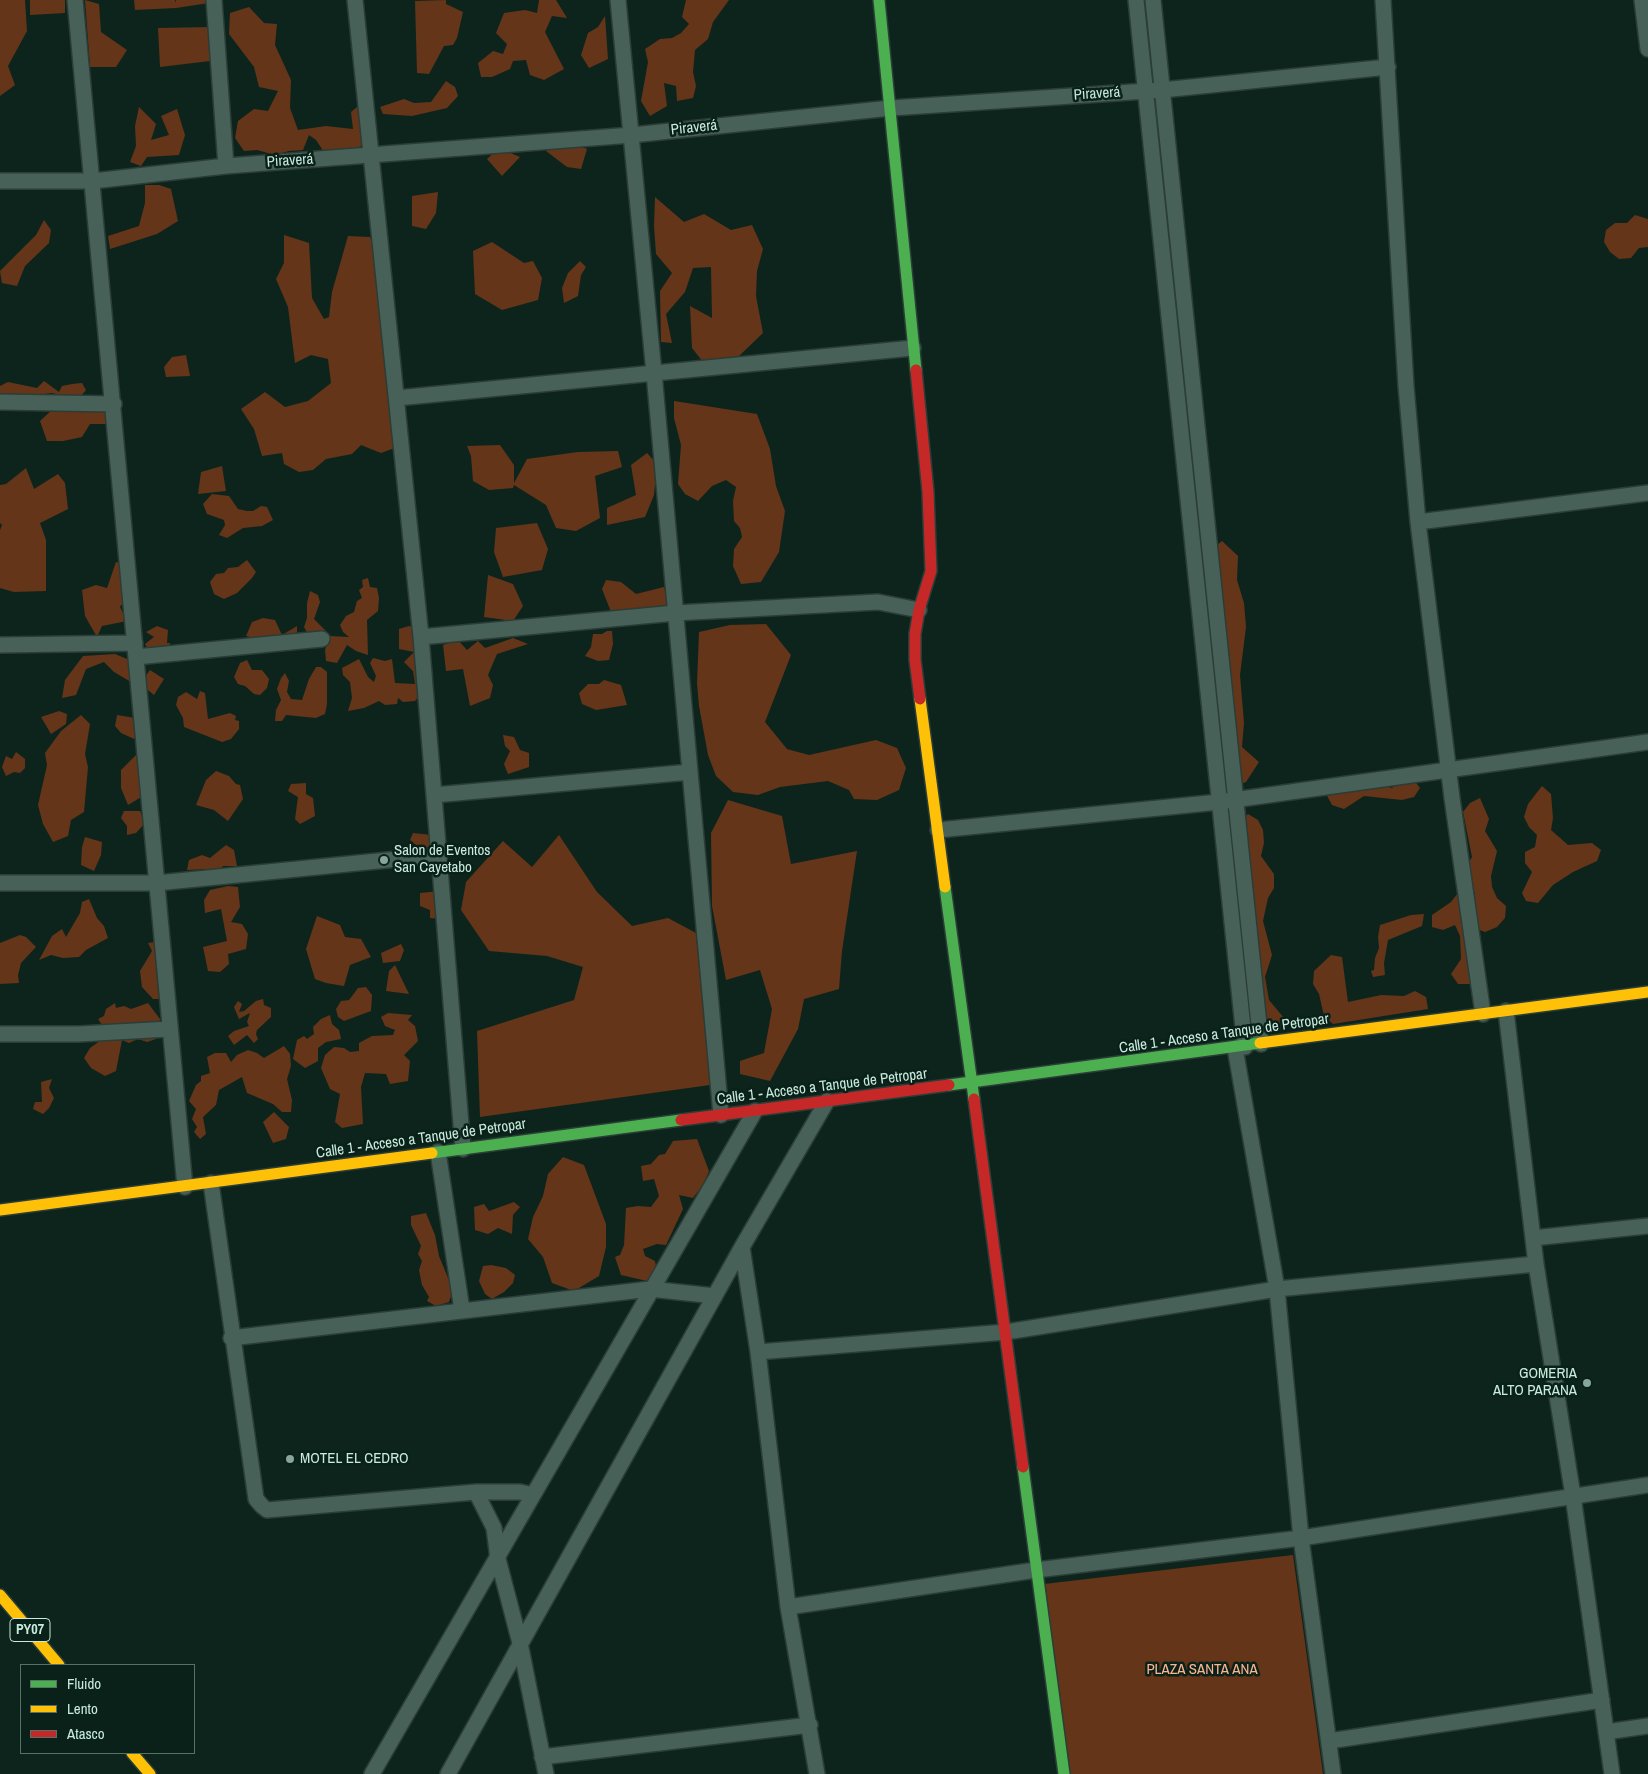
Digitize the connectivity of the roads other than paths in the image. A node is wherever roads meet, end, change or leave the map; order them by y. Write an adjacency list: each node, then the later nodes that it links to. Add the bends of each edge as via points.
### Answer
1 (75, 0): 19 (street)
2 (214, 0): 17 (street)
3 (355, 0): 16 (street)
4 (618, 0): 15 (street)
5 (879, 0): 14 (main road)
6 (1136, 0): 13 (street)
7 (1153, 0): 12 (street)
8 (1383, 0): 11 (street)
9 (1642, 0): 10 (street)
10 (1648, 49)
11 (1388, 68): 12 (street, Piraverá); 28 (street, via 1406,386)
12 (1162, 90): 13 (street, Piraverá); 25 (street)
13 (1145, 91): 14 (street, Piraverá); 26 (street)
14 (892, 108): 15 (street, Piraverá); 20 (main road)
15 (632, 135): 16 (street, Piraverá); 21 (street)
16 (370, 154): 17 (street, Piraverá); 22 (street)
17 (226, 166): 19 (street, Piraverá)
18 (0, 181): 19 (street, Piraverá)
19 (92, 181): 24 (street)
20 (913, 348): 21 (street); 29 (main road, via 928,492 931,571)
21 (654, 373): 22 (street); 30 (street)
22 (397, 398): 31 (street)
23 (0, 402): 24 (street)
24 (114, 404): 34 (street)
25 (1195, 404): 26 (street); 39 (street)
26 (1178, 405): 40 (street)
27 (1648, 494): 28 (street)
28 (1418, 522): 36 (street)
29 (919, 610): 30 (street, via 878,602); 41 (main road, via 915,660)
30 (675, 613): 31 (street); 37 (street)
31 (421, 637): 38 (street)
32 (322, 639): 34 (street)
33 (0, 645): 34 (street)
34 (136, 650): 44 (street)
35 (1648, 742): 36 (street)
36 (1450, 771): 39 (street); 47 (street)
37 (690, 772): 38 (street); 55 (street)
38 (434, 795): 42 (street)
39 (1236, 798): 40 (street); 50 (street)
40 (1219, 802): 41 (street); 51 (street)
41 (938, 830): 52 (main road)
42 (438, 854): 44 (street); 56 (street)
43 (0, 883): 44 (street)
44 (157, 884): 48 (street)
45 (1648, 992): 46 (main road, Calle 1 - Acceso a Tanque de Petropar)
46 (1506, 1011): 47 (main road, Calle 1 - Acceso a Tanque de Petropar); 62 (street)
47 (1483, 1014): 50 (main road, Calle 1 - Acceso a Tanque de Petropar)
48 (170, 1028): 49 (street, via 79,1034); 59 (street)
49 (0, 1034)
50 (1261, 1044): 51 (main road, Calle 1 - Acceso a Tanque de Petropar)
51 (1240, 1047): 52 (main road, Calle 1 - Acceso a Tanque de Petropar); 65 (street)
52 (972, 1082): 53 (main road, Calle 1 - Acceso a Tanque de Petropar); 69 (main road)
53 (827, 1101): 54 (main road, Calle 1 - Acceso a Tanque de Petropar); 63 (street)
54 (755, 1110): 55 (main road, Calle 1 - Acceso a Tanque de Petropar); 66 (street)
55 (721, 1115): 56 (main road, Calle 1 - Acceso a Tanque de Petropar)
56 (463, 1149): 57 (main road, Calle 1 - Acceso a Tanque de Petropar)
57 (438, 1152): 58 (main road, Calle 1 - Acceso a Tanque de Petropar); 68 (street)
58 (211, 1183): 59 (main road, Calle 1 - Acceso a Tanque de Petropar); 70 (street)
59 (185, 1187): 60 (main road, Calle 1 - Acceso a Tanque de Petropar)
60 (0, 1210)
61 (1648, 1226): 62 (street)
62 (1533, 1238): 64 (street)
63 (742, 1247): 67 (street); 71 (street)
64 (1536, 1264): 65 (street); 75 (street)
65 (1277, 1289): 69 (street); 76 (street)
66 (650, 1290): 67 (street); 68 (street); 74 (street)
67 (715, 1296): 81 (street)
68 (462, 1310): 70 (street)
69 (1006, 1332): 71 (street); 78 (main road)
70 (231, 1338): 73 (street, via 256,1499 267,1510)
71 (758, 1352): 80 (street)
72 (1648, 1485): 75 (street)
73 (476, 1492): 74 (street); 77 (street, via 494,1528)
74 (533, 1495): 77 (street)
75 (1573, 1496): 76 (street); 83 (street)
76 (1301, 1538): 78 (street); 87 (street)
77 (498, 1558): 81 (street); 91 (street)
78 (1036, 1570): 80 (street); 95 (main road)
79 (0, 1595): 82 (main road, PY07)
80 (788, 1606): 84 (street)
81 (520, 1643): 89 (street); 92 (street)
82 (58, 1664)
83 (1602, 1700): 86 (street); 87 (street)
84 (810, 1726): 89 (street); 94 (street)
85 (1648, 1726): 86 (street)
86 (1606, 1732): 97 (street)
87 (1329, 1741): 96 (street)
88 (133, 1754): 90 (main road)
89 (542, 1757): 93 (street)
90 (150, 1774)
91 (372, 1774)
92 (448, 1774)
93 (546, 1774)
94 (817, 1774)
95 (1064, 1774)
96 (1333, 1774)
97 (1612, 1774)

